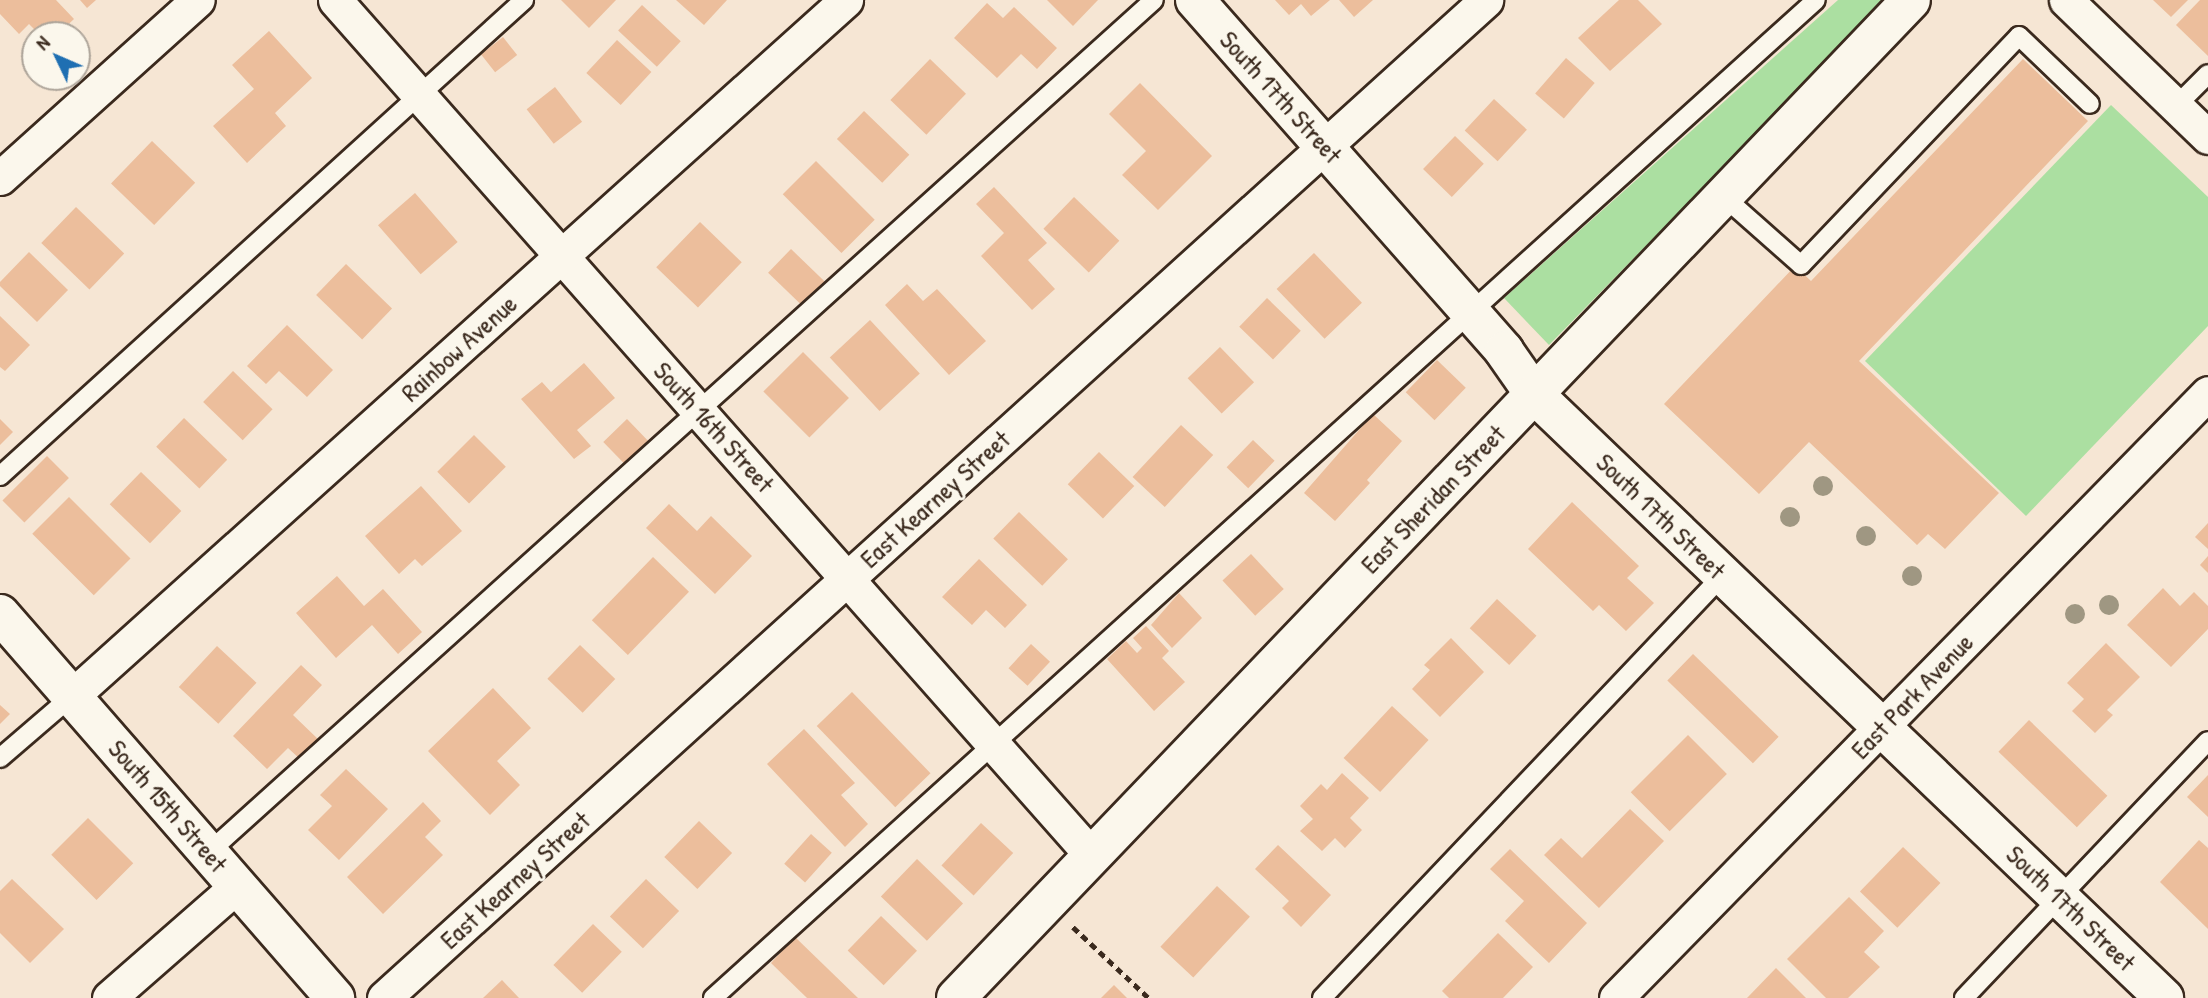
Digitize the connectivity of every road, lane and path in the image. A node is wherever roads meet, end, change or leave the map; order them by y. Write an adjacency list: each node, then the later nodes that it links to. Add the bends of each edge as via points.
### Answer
1 (198, 0): 17 (street)
2 (335, 0): 12 (street, South 16th Street)
3 (524, 0): 12 (lane)
4 (846, 0): 19 (street, Rainbow Avenue)
5 (1154, 0): 23 (lane)
6 (1195, 0): 16 (street, South 17th Street)
7 (1486, 0): 16 (street, East Kearney Street)
8 (1816, 0): 20 (lane)
9 (1911, 0): 18 (street, East Sheridan Street)
10 (2066, 0): 14 (street)
11 (2208, 74): 14 (lane)
12 (419, 95): 19 (street, South 16th Street); 24 (lane)
13 (2090, 104): 18 (lane, via 2019,36 1801,265)
14 (2176, 106): 15 (street)
15 (2208, 137)
16 (1325, 145): 20 (street, South 17th Street); 26 (street, East Kearney Street)
17 (0, 178)
18 (1723, 196): 22 (street, East Sheridan Street)
19 (562, 256): 23 (street, South 16th Street); 28 (street, Rainbow Avenue)
20 (1471, 314): 22 (street, South 17th Street); 31 (lane)
21 (2208, 393): 29 (street, East Park Avenue)
22 (1534, 394): 25 (street, South 17th Street); 34 (street, East Sheridan Street)
23 (699, 411): 26 (street, South 16th Street); 33 (lane)
24 (0, 476)
25 (1723, 575): 29 (street, South 17th Street); 44 (lane)
26 (849, 577): 31 (street, South 16th Street); 40 (street, East Kearney Street)
27 (0, 614): 28 (street, South 15th Street)
28 (72, 696): 32 (lane); 33 (street, South 15th Street)
29 (1881, 727): 36 (street, South 17th Street); 45 (street, East Park Avenue)
30 (2208, 741): 36 (lane)
31 (993, 743): 34 (street, South 16th Street); 41 (lane)
32 (0, 758)
33 (209, 852): 35 (street, South 15th Street)
34 (1092, 856): 37 (street, East Sheridan Street)
35 (238, 885): 38 (street); 39 (street, South 15th Street)
36 (2061, 899): 46 (lane); 47 (street, South 17th Street)
37 (1047, 902): 42 (street, East Sheridan Street); 43 (path)
38 (109, 998)
39 (335, 998)
40 (384, 998)
41 (713, 998)
42 (956, 998)
43 (1149, 998)
44 (1322, 998)
45 (1616, 998)
46 (1965, 998)
47 (2164, 998)

